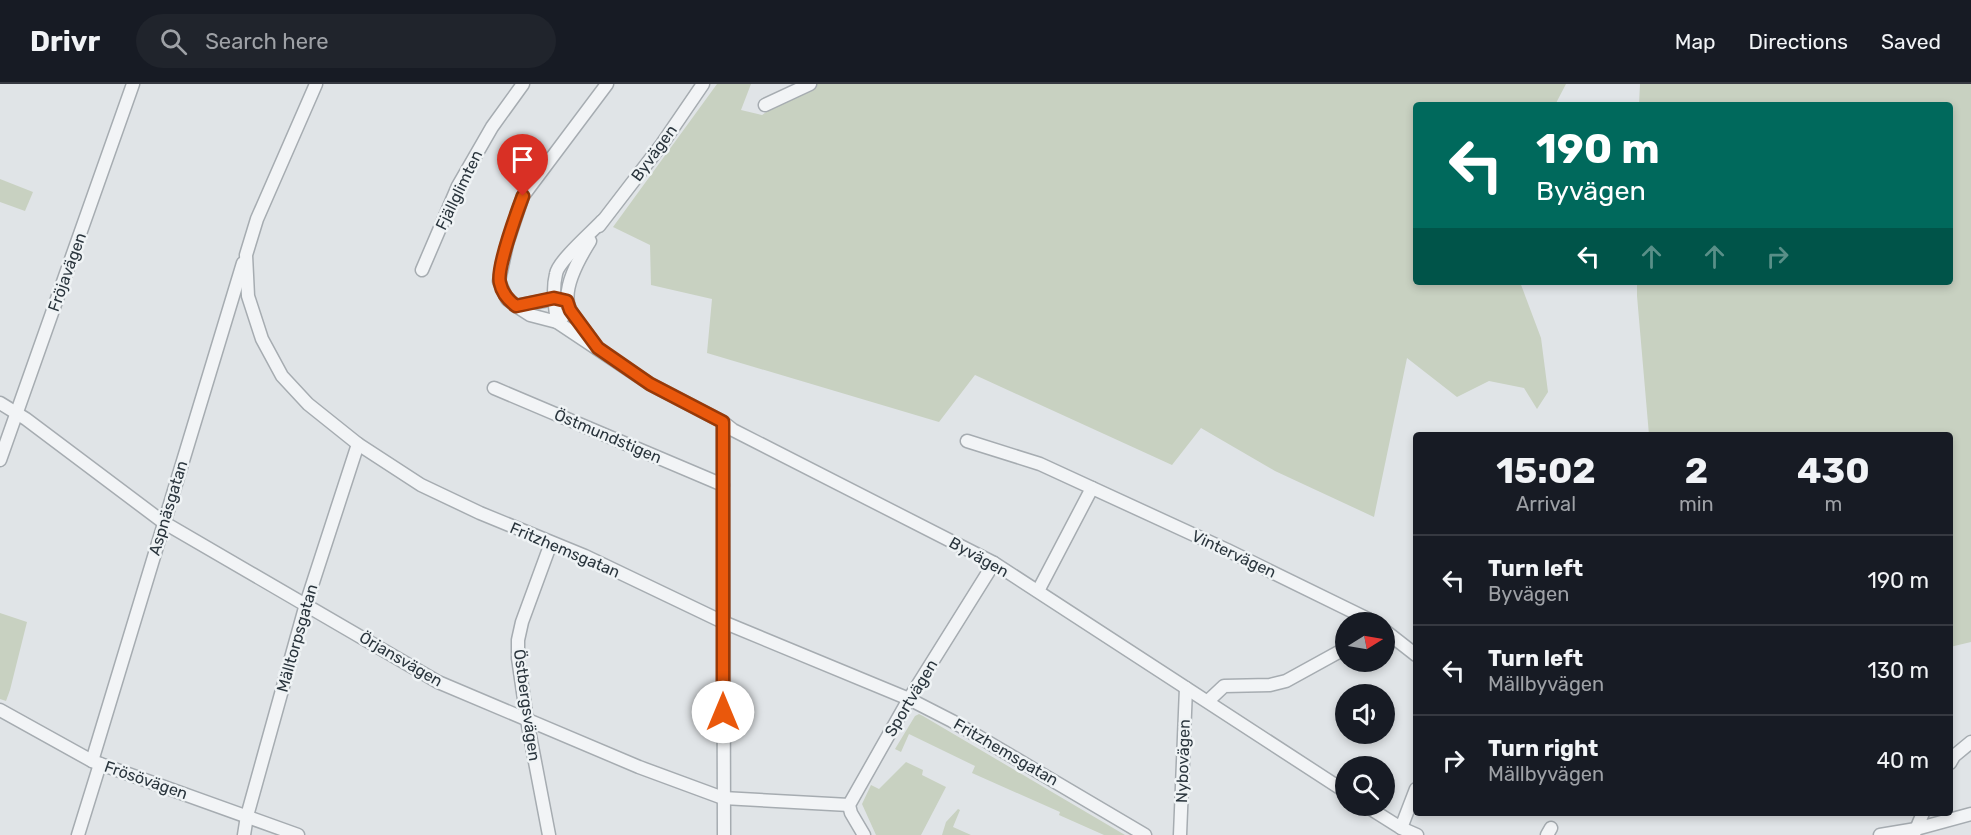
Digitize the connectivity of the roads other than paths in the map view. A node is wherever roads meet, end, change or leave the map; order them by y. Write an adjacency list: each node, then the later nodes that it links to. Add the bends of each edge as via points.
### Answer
1 (133, 84): 18 (street, Fröjavägen)
2 (315, 84): 9 (street, Fritzhemsgatan, via 257,219)
3 (523, 84): 10 (street, Fjällglimten, via 462,178)
4 (608, 84): 13 (street, via 523,196 499,281 507,299)
5 (703, 84): 8 (street, Byvägen)
6 (810, 84): 7 (street)
7 (765, 105)
8 (602, 221): 11 (street, Byvägen, via 556,272); 12 (street, Byvägen, via 573,268)
9 (246, 255): 21 (street, Fritzhemsgatan, via 248,296 262,339 282,375 308,404); 25 (street, Aspnäsgatan)
10 (422, 270)
11 (554, 298): 12 (street); 13 (street); 14 (street, Byvägen)
12 (569, 305): 14 (street); 15 (street, Byvägen)
13 (516, 306): 14 (street, via 530,315)
14 (557, 322): 15 (street, Byvägen)
15 (598, 348): 19 (street, Byvägen, via 650,384)
16 (494, 388): 23 (street, Östmundstigen)
17 (0, 403): 18 (street, Örjansvägen)
18 (16, 414): 22 (street, Fröjavägen); 25 (street, Örjansvägen)
19 (723, 422): 23 (street); 27 (street, Byvägen)
20 (967, 441): 24 (street, Vintervägen, via 1040,464)
21 (358, 444): 26 (street, Fritzhemsgatan, via 421,485); 29 (street, Mälltorpsgatan)
22 (0, 460)
23 (723, 484): 31 (street)
24 (1092, 488): 28 (street); 30 (street, Vintervägen)
25 (163, 522): 29 (street, Örjansvägen); 42 (street, Aspnäsgatan)
26 (551, 543): 31 (street, Fritzhemsgatan); 39 (street, Östbergsvägen, via 518,640)
27 (994, 563): 28 (street, Byvägen); 36 (street, Sportvägen)
28 (1038, 591): 35 (street, Byvägen)
29 (306, 604): 39 (street, Örjansvägen, via 438,681); 48 (street, Mälltorpsgatan)
30 (1353, 612)
31 (723, 622): 36 (street, Fritzhemsgatan); 45 (street)
32 (1395, 639): 33 (street)
33 (1413, 653)
34 (1335, 654): 37 (street, via 1286,681 1224,686)
35 (1186, 688): 37 (street, Byvägen); 61 (street, Nybovägen)
36 (909, 699): 46 (street, Sportvägen); 60 (street, Fritzhemsgatan)
37 (1208, 701): 43 (street, Byvägen)
38 (0, 710): 42 (street, Frösövägen)
39 (527, 720): 45 (street, Örjansvägen); 57 (street, Östbergsvägen)
40 (1971, 742): 41 (street)
41 (1953, 758)
42 (96, 763): 48 (street, Frösövägen); 54 (street, Aspnäsgatan)
43 (1335, 785)
44 (1413, 797): 52 (street)
45 (723, 798): 46 (street, Örjansvägen); 58 (street)
46 (849, 806): 59 (street)
47 (1971, 814): 53 (street)
48 (247, 816): 55 (street, Mälltorpsgatan); 56 (street, Frösövägen)
49 (1382, 816): 52 (street)
50 (1914, 816): 53 (street)
51 (1922, 816): 53 (street)
52 (1401, 828): 62 (street)
53 (1915, 832): 63 (street)
54 (78, 835)
55 (244, 835)
56 (298, 835)
57 (549, 835)
58 (724, 835)
59 (864, 835)
60 (1145, 835)
61 (1180, 835)
62 (1417, 835)
63 (1880, 835)

